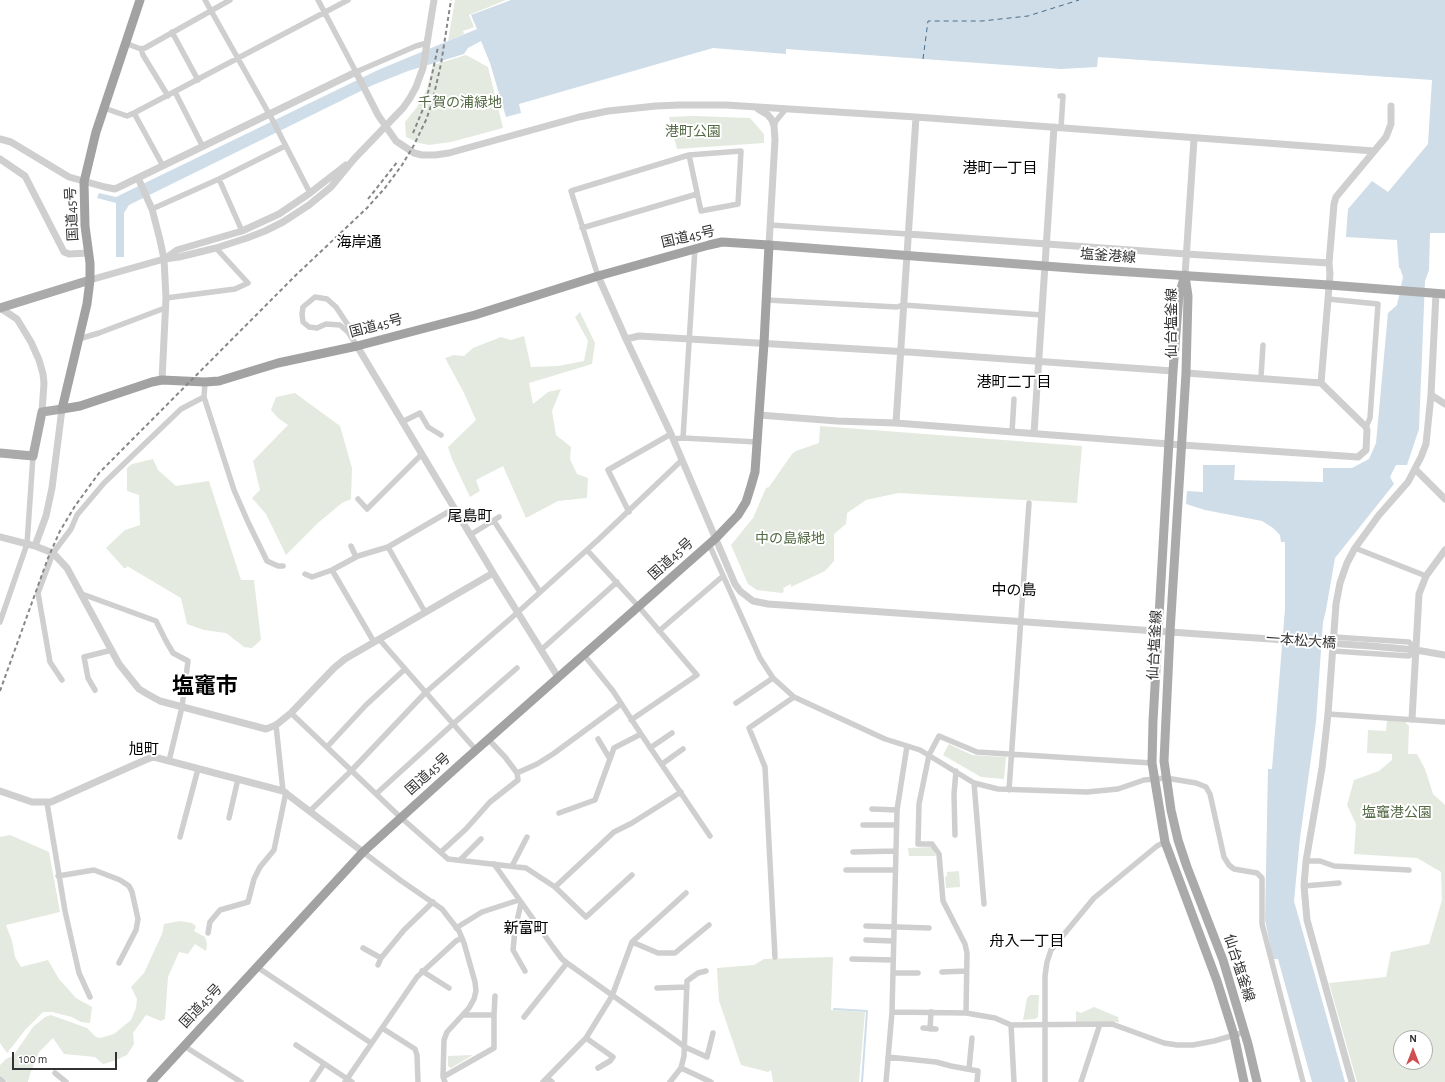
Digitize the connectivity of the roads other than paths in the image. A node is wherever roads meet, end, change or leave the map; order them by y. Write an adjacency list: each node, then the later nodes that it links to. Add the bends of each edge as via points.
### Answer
1 (140, 0): 10 (highway, 国道45号)
2 (205, 0): 7 (street)
3 (230, 0): 7 (street)
4 (318, 0): 8 (street)
5 (348, 0): 8 (street)
6 (434, 0): 11 (street)
7 (211, 12): 9 (street); 13 (street)
8 (325, 12): 13 (street); 14 (street)
9 (172, 32): 12 (street); 15 (street)
10 (125, 43): 12 (street); 21 (highway, 国道45号)
11 (427, 46): 14 (street, via 416,46); 26 (street, via 416,87 403,108)
12 (141, 48): 17 (street)
13 (239, 59): 15 (street); 24 (street)
14 (357, 75): 24 (street); 26 (street)
15 (198, 80): 16 (street)
16 (175, 92): 17 (street); 32 (street)
17 (168, 96): 23 (street)
18 (1060, 96): 28 (street, via 1063,96)
19 (1391, 106): 33 (street, via 1391,124 1386,137)
20 (753, 107): 22 (street); 26 (street, via 679,105 608,111 435,155 414,153 396,141); 27 (street, via 768,115)
21 (104, 108): 23 (street, via 126,116); 40 (highway, 国道45号)
22 (785, 110): 25 (street); 27 (street)
23 (134, 113): 37 (street)
24 (271, 116): 31 (street); 32 (street)
25 (916, 117): 28 (street); 47 (street)
26 (385, 126): 36 (street)
27 (774, 126): 44 (street)
28 (1058, 127): 30 (street); 48 (street)
29 (0, 139): 40 (street, via 11,142 69,178)
30 (1194, 139): 33 (street); 53 (street)
31 (285, 146): 38 (street); 41 (street)
32 (203, 147): 37 (street)
33 (1374, 151): 56 (street, via 1336,198)
34 (689, 155): 42 (street); 42 (street, via 741,151 738,204 701,211); 45 (street, via 571,191)
35 (0, 159): 52 (street, via 25,176 64,252)
36 (354, 160): 41 (street); 50 (street, via 331,186 283,222)
37 (163, 166): 39 (street)
38 (219, 179): 43 (street); 46 (street)
39 (139, 181): 40 (street, via 114,188); 43 (street)
40 (84, 182): 52 (highway, 国道45号)
41 (310, 193): 46 (street, via 279,214)
42 (698, 194): 45 (street)
43 (152, 209): 55 (street)
44 (770, 225): 47 (street); 49 (street)
45 (582, 228): 59 (street)
46 (242, 231): 55 (street, via 177,250)
47 (908, 234): 48 (street); 54 (street)
48 (1047, 243): 53 (street); 57 (street)
49 (769, 245): 51 (highway, 国道45号, via 722,242); 54 (main road, 塩釜港線); 65 (highway, 国道45号)
50 (216, 248): 55 (street); 63 (street, via 248,282 235,289)
51 (695, 248): 59 (highway, 国道45号); 73 (street)
52 (88, 253): 60 (highway, 国道45号)
53 (1186, 254): 56 (street); 58 (street)
54 (906, 256): 57 (main road, 塩釜港線); 66 (street)
55 (164, 259): 60 (street); 63 (street)
56 (1329, 263): 61 (street)
57 (1045, 266): 58 (main road, 塩釜港線); 69 (street)
58 (1185, 275): 61 (main road, 塩釜港線); 79 (main road, 仙台塩釜線, via 1179,295); 80 (main road, 仙台塩釜線, via 1188,296)
59 (598, 276): 72 (street, 一本松大橋); 76 (highway, 国道45号, via 475,315)
60 (90, 280): 67 (main road); 71 (highway, 国道45号)
61 (1329, 284): 62 (main road, 塩釜港線); 64 (street)
62 (1436, 293): 85 (street)
63 (166, 298): 68 (street)
64 (1328, 299): 84 (street); 94 (street, via 1378,304 1370,418)
65 (767, 300): 66 (street, via 897,307); 74 (highway, 国道45号)
66 (903, 305): 69 (street); 77 (street)
67 (0, 308): 90 (street, via 17,319 39,360 44,374)
68 (166, 308): 71 (street); 82 (street)
69 (1042, 315): 78 (street)
70 (348, 332): 70 (street, via 340,325 309,327 304,322 303,307 315,297 327,299 348,325); 76 (street)
71 (79, 339): 89 (highway, 国道45号)
72 (626, 339): 73 (street, via 639,336); 98 (street, 一本松大橋)
73 (689, 339): 74 (street); 99 (street)
74 (764, 344): 77 (street); 91 (highway, 国道45号)
75 (1263, 345): 81 (street)
76 (357, 346): 83 (highway, 国道45号); 92 (street)
77 (900, 352): 78 (street); 93 (street)
78 (1039, 362): 79 (street); 96 (street)
79 (1173, 371): 101 (main road, 仙台塩釜線)
80 (1186, 373): 81 (street); 102 (main road, 仙台塩釜線)
81 (1261, 377): 84 (street)
82 (162, 380): 83 (highway, 国道45号); 89 (highway, 国道45号, via 80,406)
83 (205, 382): 86 (street)
84 (1321, 383): 94 (street)
85 (1431, 395): 88 (street); 107 (street, via 1426,444)
86 (204, 397): 123 (street, via 182,409 104,483 77,515 63,541); 125 (street, via 234,490 248,522 267,561)
87 (1014, 399): 95 (street)
88 (1445, 404)
89 (62, 409): 90 (main road); 117 (street, via 52,488 46,516)
90 (42, 412): 105 (main road)
91 (759, 415): 93 (street); 100 (highway, 国道45号)
92 (402, 422): 97 (street, via 420,413 428,427); 104 (street)
93 (896, 423): 95 (street)
94 (1366, 427): 102 (street, via 1366,450 1358,457)
95 (1012, 432): 96 (street)
96 (1034, 433): 101 (street)
97 (441, 435)
98 (672, 437): 99 (street); 106 (street, 一本松大橋); 112 (street, via 608,470)
99 (683, 438): 100 (street)
100 (758, 442): 115 (highway, 国道45号, via 746,502 738,515)
101 (1169, 444): 102 (street); 140 (main road, 仙台塩釜線)
102 (1182, 445): 141 (main road, 仙台塩釜線)
103 (0, 453): 105 (main road)
104 (422, 454): 109 (street, via 367,510); 111 (street)
105 (33, 456): 116 (street)
106 (682, 460): 112 (street); 115 (street, 一本松大橋)
107 (1415, 469): 108 (street); 120 (street, via 1408,482)
108 (1445, 499)
109 (358, 500)
110 (1029, 503): 137 (street)
111 (455, 508): 113 (street); 119 (street)
112 (629, 512): 121 (street)
113 (470, 535): 127 (street); 132 (street, via 496,519)
114 (0, 537): 116 (street)
115 (712, 541): 129 (street); 134 (highway, 国道45号); 137 (street, 一本松大橋, via 740,591 760,603)
116 (28, 544): 117 (street); 138 (street)
117 (35, 546): 123 (street)
118 (351, 546): 124 (street)
119 (388, 547): 124 (street); 135 (street)
120 (1355, 548): 130 (street); 142 (street, via 1340,583)
121 (587, 550): 131 (street); 132 (street)
122 (1445, 550): 130 (street)
123 (53, 553): 133 (street, via 67,568); 154 (street, via 38,593 50,662)
124 (356, 557): 126 (street)
125 (283, 566)
126 (332, 570): 128 (street, via 312,577); 143 (street)
127 (493, 572): 135 (street); 136 (street)
128 (305, 574)
129 (723, 576): 139 (street); 153 (street, via 760,658)
130 (1426, 576): 147 (street, via 1419,594)
131 (617, 582): 134 (street); 145 (street)
132 (540, 592): 136 (street)
133 (82, 594): 144 (street); 160 (street, via 156,621 173,653 188,661)
134 (639, 607): 139 (street); 148 (highway, 国道45号)
135 (425, 612): 143 (street)
136 (518, 613): 145 (street); 156 (street)
137 (1021, 621): 140 (street, 一本松大橋); 177 (street)
138 (0, 622)
139 (659, 631): 164 (street, via 697,674)
140 (1159, 632): 141 (street, 一本松大橋); 181 (main road, 仙台塩釜線)
141 (1170, 632): 147 (street, 一本松大橋); 187 (main road, 仙台塩釜線, via 1164,746)
142 (1334, 637): 146 (street); 147 (street, via 1409,642)
143 (377, 641): 151 (street); 161 (street, via 345,658)
144 (112, 650): 155 (street, via 84,657 88,678); 160 (street, via 119,664 139,689 160,701)
145 (541, 650): 152 (street)
146 (1333, 650): 147 (street, via 1409,656); 162 (street)
147 (1416, 650): 149 (street, 一本松大橋); 163 (street)
148 (584, 655): 152 (highway, 国道45号); 159 (street)
149 (1445, 655)
150 (517, 668): 166 (street)
151 (405, 669): 156 (street); 173 (street, via 366,705)
152 (558, 677): 170 (highway, 国道45号)
153 (773, 678): 157 (street); 158 (street)
154 (62, 680)
155 (95, 690)
156 (425, 693): 166 (street); 184 (street)
157 (794, 697): 172 (street, via 885,739); 244 (street, via 749,728 765,767)
158 (736, 703)
159 (621, 704): 164 (street); 186 (street, via 553,754)
160 (182, 707): 167 (street, via 261,728); 180 (street)
161 (291, 712): 167 (street); 173 (street)
162 (1328, 714): 163 (street); 218 (street, via 1322,768)
163 (1412, 719): 165 (street)
164 (631, 720): 169 (street)
165 (1445, 722)
166 (453, 724): 176 (street); 195 (street)
167 (276, 725): 192 (street)
168 (672, 733): 174 (street)
169 (641, 734): 174 (street); 179 (street, via 614,748)
170 (488, 739): 176 (highway, 国道45号); 186 (street)
171 (598, 739): 179 (street)
172 (907, 746): 178 (street); 198 (street)
173 (327, 747): 184 (street)
174 (650, 748): 182 (street)
175 (683, 749): 182 (street)
176 (476, 750): 201 (highway, 国道45号)
177 (1012, 754): 178 (street, via 977,752 939,736); 181 (street); 191 (street)
178 (929, 755): 185 (street); 254 (street, via 918,804 918,844 932,844 939,854 943,901 965,944)
179 (610, 759): 200 (street, via 595,800)
180 (169, 761): 183 (street); 196 (street, via 150,758)
181 (1152, 763): 189 (main road, 仙台塩釜線)
182 (662, 764): 193 (street)
183 (198, 769): 188 (street); 207 (street)
184 (351, 771): 195 (street); 199 (street)
185 (956, 771): 190 (street); 205 (street)
186 (517, 773): 213 (street, via 518,780 490,802)
187 (1166, 778): 189 (street); 277 (main road, 仙台塩釜線, via 1178,840 1223,960); 310 (street, via 1206,787 1210,794 1224,857 1234,869 1257,873 1262,878 1262,924)
188 (238, 779): 192 (street); 202 (street)
189 (1154, 779): 191 (street, via 1118,789 1087,792); 210 (main road, 仙台塩釜線)
190 (974, 783): 191 (street); 232 (street)
191 (1009, 790)
192 (284, 792): 199 (street); 238 (street, via 274,850 254,879 250,899 248,902 220,910 210,922)
193 (681, 792): 206 (street); 228 (street, via 614,832)
194 (1, 793): 196 (street, via 32,802)
195 (376, 794): 201 (street)
196 (47, 803): 225 (street)
197 (872, 809): 198 (street)
198 (897, 810): 204 (street)
199 (310, 811): 212 (street)
200 (560, 813)
201 (401, 817): 212 (highway, 国道45号); 213 (street)
202 (229, 818)
203 (863, 825): 204 (street)
204 (896, 825): 216 (street)
205 (955, 835)
206 (710, 836)
207 (180, 837)
208 (527, 837): 220 (street)
209 (481, 839): 217 (street)
210 (1165, 842): 271 (street, via 1094,898 1051,950 1045,976); 278 (main road, 仙台塩釜線, via 1196,922)
211 (860, 845): 215 (street)
212 (363, 852): 231 (street); 251 (highway, 国道45号)
213 (441, 852): 217 (street, via 448,859)
214 (854, 852): 215 (street)
215 (861, 852): 216 (street)
216 (895, 852): 222 (street)
217 (460, 860): 219 (street)
218 (1306, 861): 223 (street, via 1320,861 1334,866); 227 (street)
219 (494, 864): 220 (street); 230 (street)
220 (512, 866): 228 (street, via 526,868)
221 (846, 870): 222 (street)
222 (894, 870): 235 (street)
223 (1409, 870)
224 (632, 875): 228 (street, via 586,917)
225 (58, 876): 248 (street, via 94,870 129,886 138,920 136,930); 264 (street, via 79,972)
226 (1339, 884): 227 (street)
227 (1304, 886): 311 (street, via 1307,920)
228 (555, 887)
229 (686, 893): 242 (street)
230 (520, 901): 236 (street, via 482,912); 249 (street, via 552,947); 255 (street, via 513,950)
231 (433, 902): 236 (street, via 442,909); 245 (street)
232 (984, 904)
233 (708, 925): 242 (street, via 675,953 658,953)
234 (866, 926): 235 (street)
235 (893, 926): 237 (street); 241 (street)
236 (456, 928): 239 (street)
237 (929, 928)
238 (208, 933)
239 (462, 938): 252 (street); 268 (street, via 476,991 469,1008)
240 (866, 940): 241 (street)
241 (893, 941): 247 (street)
242 (632, 942): 263 (street)
243 (363, 948): 245 (street)
244 (775, 957)
245 (381, 958): 250 (street)
246 (852, 959): 247 (street)
247 (893, 960): 257 (street)
248 (119, 963)
249 (567, 963): 263 (street); 270 (street)
250 (378, 965)
251 (257, 967): 281 (street); 283 (highway, 国道45号)
252 (422, 971): 260 (street); 274 (street)
253 (706, 971): 259 (street, via 687,981)
254 (966, 971): 256 (street); 267 (street)
255 (525, 972)
256 (942, 972)
257 (893, 973): 258 (street); 265 (street)
258 (918, 974)
259 (687, 987): 261 (street); 284 (street)
260 (449, 988)
261 (657, 988)
262 (495, 996): 269 (street)
263 (612, 996): 279 (street); 284 (street)
264 (90, 997)
265 (892, 1012): 266 (street); 285 (street)
266 (931, 1012): 267 (street); 275 (street, via 933,1029)
267 (966, 1013): 273 (street, via 995,1018)
268 (462, 1014): 269 (street); 292 (street, via 446,1032)
269 (494, 1015): 292 (street, via 494,1048)
270 (524, 1017)
271 (1044, 1024): 272 (street); 273 (street); 306 (street)
272 (1100, 1024): 278 (street, via 1112,1024 1164,1043 1177,1045 1198,1044); 307 (street)
273 (1011, 1025): 305 (street)
274 (382, 1028): 281 (street); 300 (street, via 415,1049)
275 (923, 1028)
276 (713, 1032): 284 (street, via 707,1057)
277 (1245, 1032): 278 (street); 309 (main road, 仙台塩釜線)
278 (1234, 1035): 308 (main road, 仙台塩釜線)
279 (586, 1038): 287 (street, via 613,1057); 294 (street)
280 (972, 1038): 289 (street)
281 (371, 1043): 293 (street)
282 (296, 1045): 286 (street)
283 (184, 1046): 297 (highway, 国道45号); 298 (street)
284 (685, 1047): 288 (street)
285 (888, 1057): 289 (street, via 936,1062); 303 (street)
286 (324, 1064): 293 (street); 299 (street)
287 (598, 1068)
288 (681, 1068): 301 (street); 302 (street)
289 (969, 1069): 304 (street, via 978,1071)
290 (55, 1073): 296 (street)
291 (0, 1079): 295 (street)
292 (444, 1080)
293 (348, 1081)
294 (547, 1081)
295 (3, 1082)
296 (66, 1082)
297 (151, 1082)
298 (241, 1082)
299 (312, 1082)
300 (418, 1082)
301 (670, 1082)
302 (711, 1082)
303 (886, 1082)
304 (977, 1082)
305 (1014, 1082)
306 (1045, 1082)
307 (1081, 1082)
308 (1244, 1082)
309 (1257, 1082)
310 (1303, 1082)
311 (1352, 1082)

